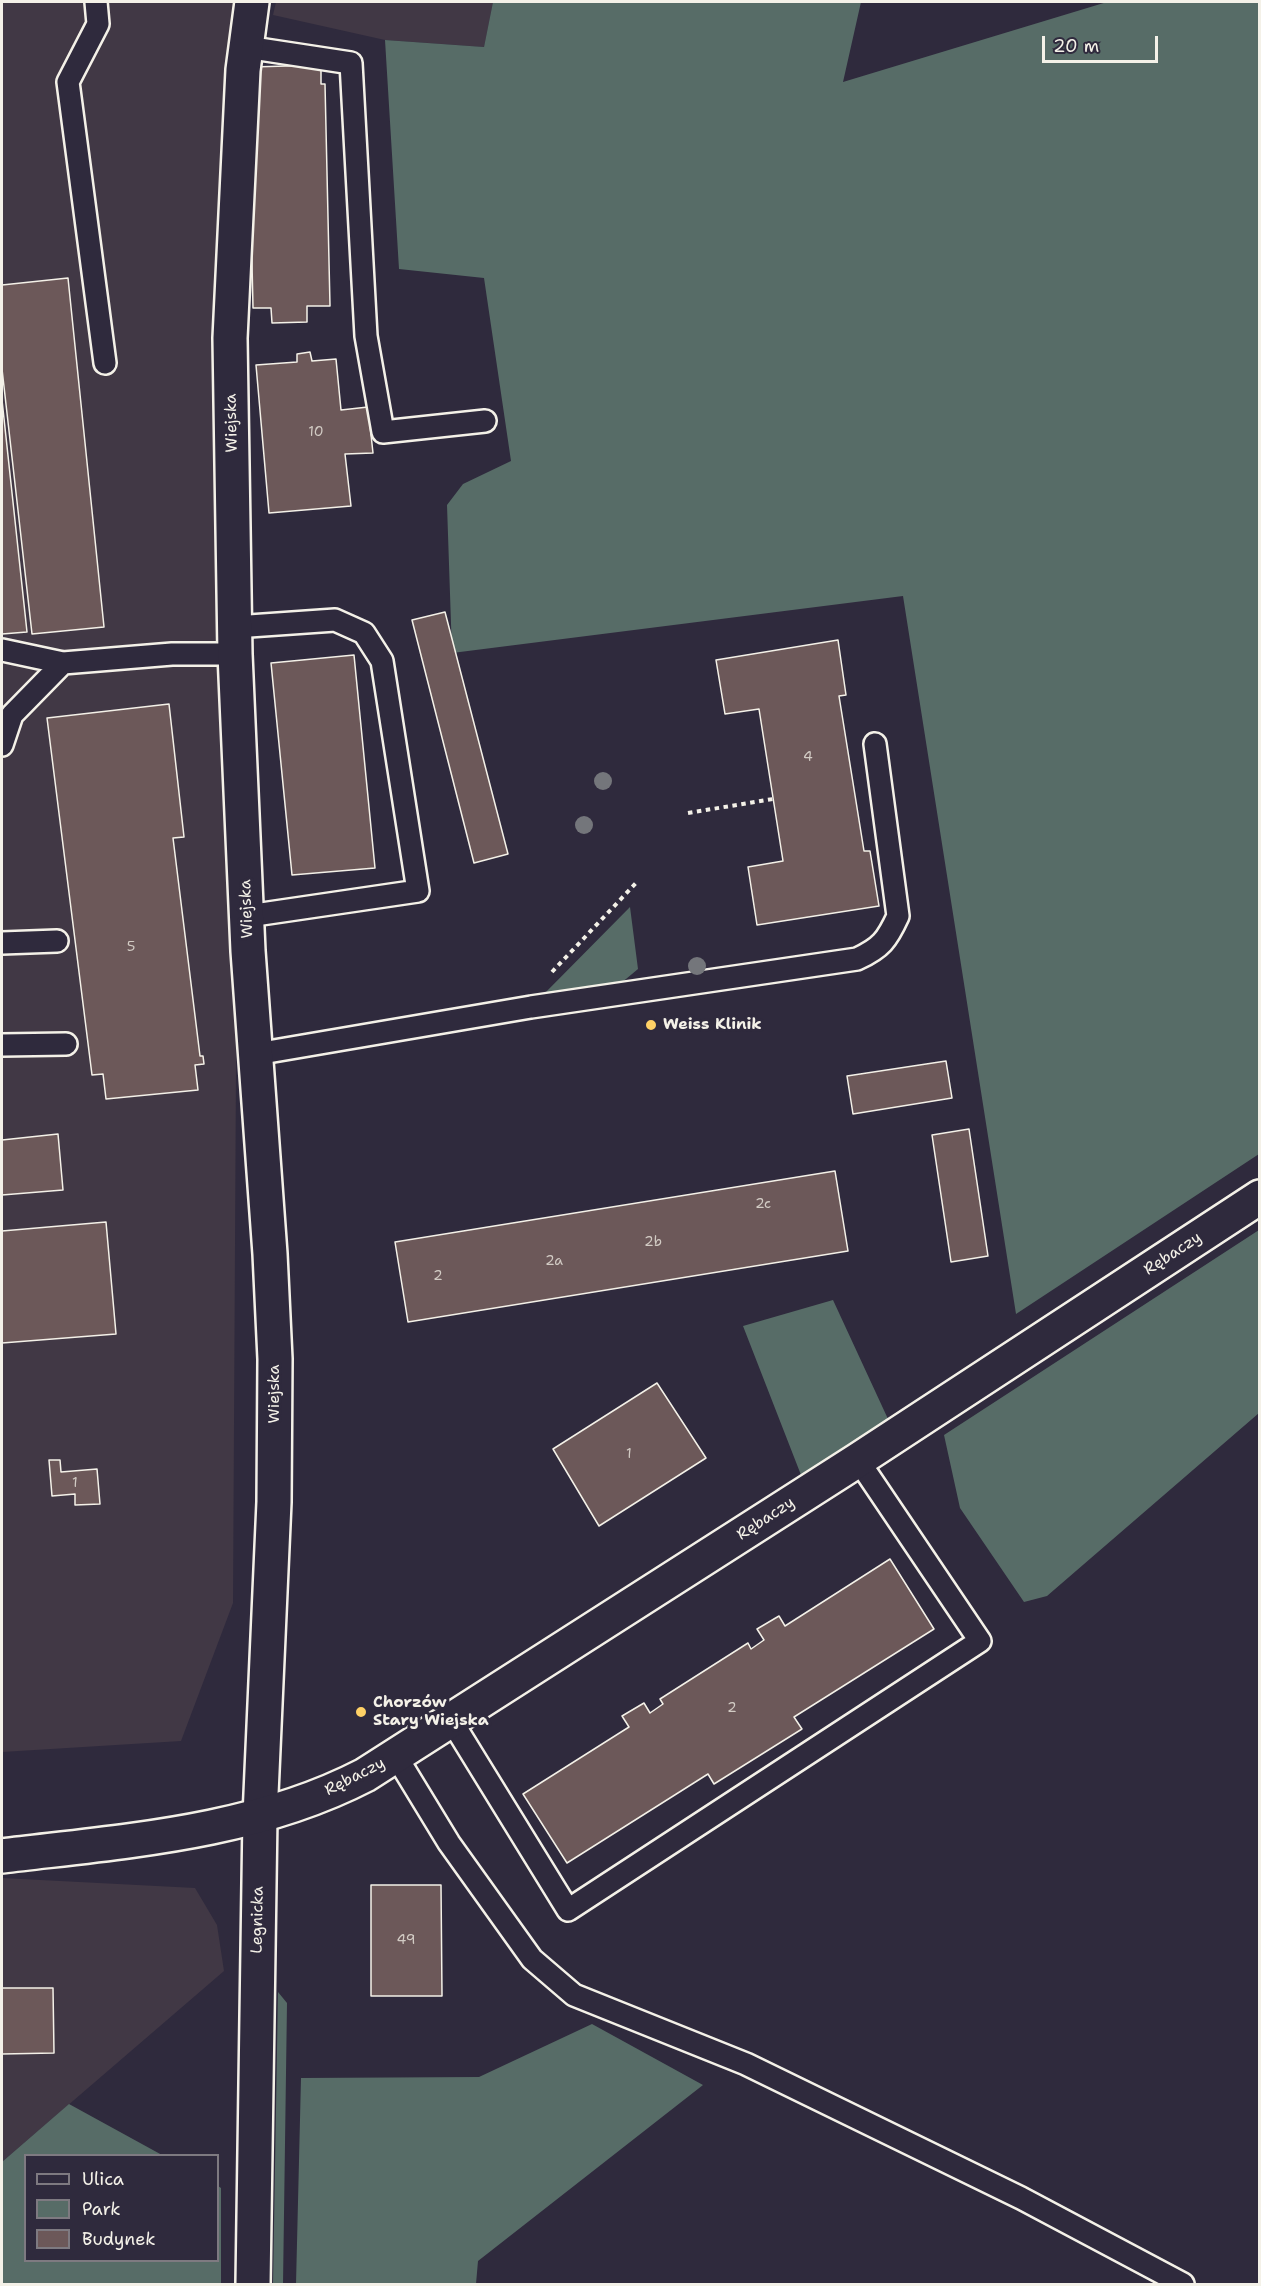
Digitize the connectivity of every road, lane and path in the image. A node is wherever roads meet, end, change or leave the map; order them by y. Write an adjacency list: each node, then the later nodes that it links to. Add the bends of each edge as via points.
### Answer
1 (96, 2): 4 (lane, via 98,24 69,82)
2 (252, 2): 3 (street, Wiejska)
3 (246, 46): 5 (lane, via 351,63 366,336 383,432); 6 (street, Wiejska, via 230,338)
4 (105, 363)
5 (485, 421)
6 (235, 640): 8 (lane, via 172,654); 15 (street, Wiejska); 15 (lane, via 335,620 364,633 382,660 418,891)
7 (2, 650): 8 (lane)
8 (63, 663): 9 (lane)
9 (7, 716): 11 (lane)
10 (875, 744): 18 (lane, via 898,916 877,950 857,959)
11 (2, 746)
12 (773, 799): 13 (path)
13 (688, 813)
14 (636, 883): 18 (path, via 528,998)
15 (248, 916): 21 (street, Wiejska)
16 (57, 941): 17 (lane)
17 (2, 943)
18 (531, 1007): 21 (lane)
19 (66, 1044): 20 (lane)
20 (2, 1045)
21 (256, 1054): 26 (street, Wiejska, via 275,1359 274,1502)
22 (1260, 1197): 23 (street, Rębaczy)
23 (858, 1460): 24 (street, Rębaczy); 24 (lane, via 980,1641 568,1910)
24 (451, 1720): 25 (street, Rębaczy)
25 (396, 1756): 26 (street, Rębaczy, via 349,1783); 29 (lane, via 449,1843 532,1959 574,1995 746,2064 1021,2198)
26 (260, 1816): 27 (street, via 165,1835); 28 (street, Legnicka)
27 (2, 1856)
28 (253, 2284)
29 (1183, 2284)

